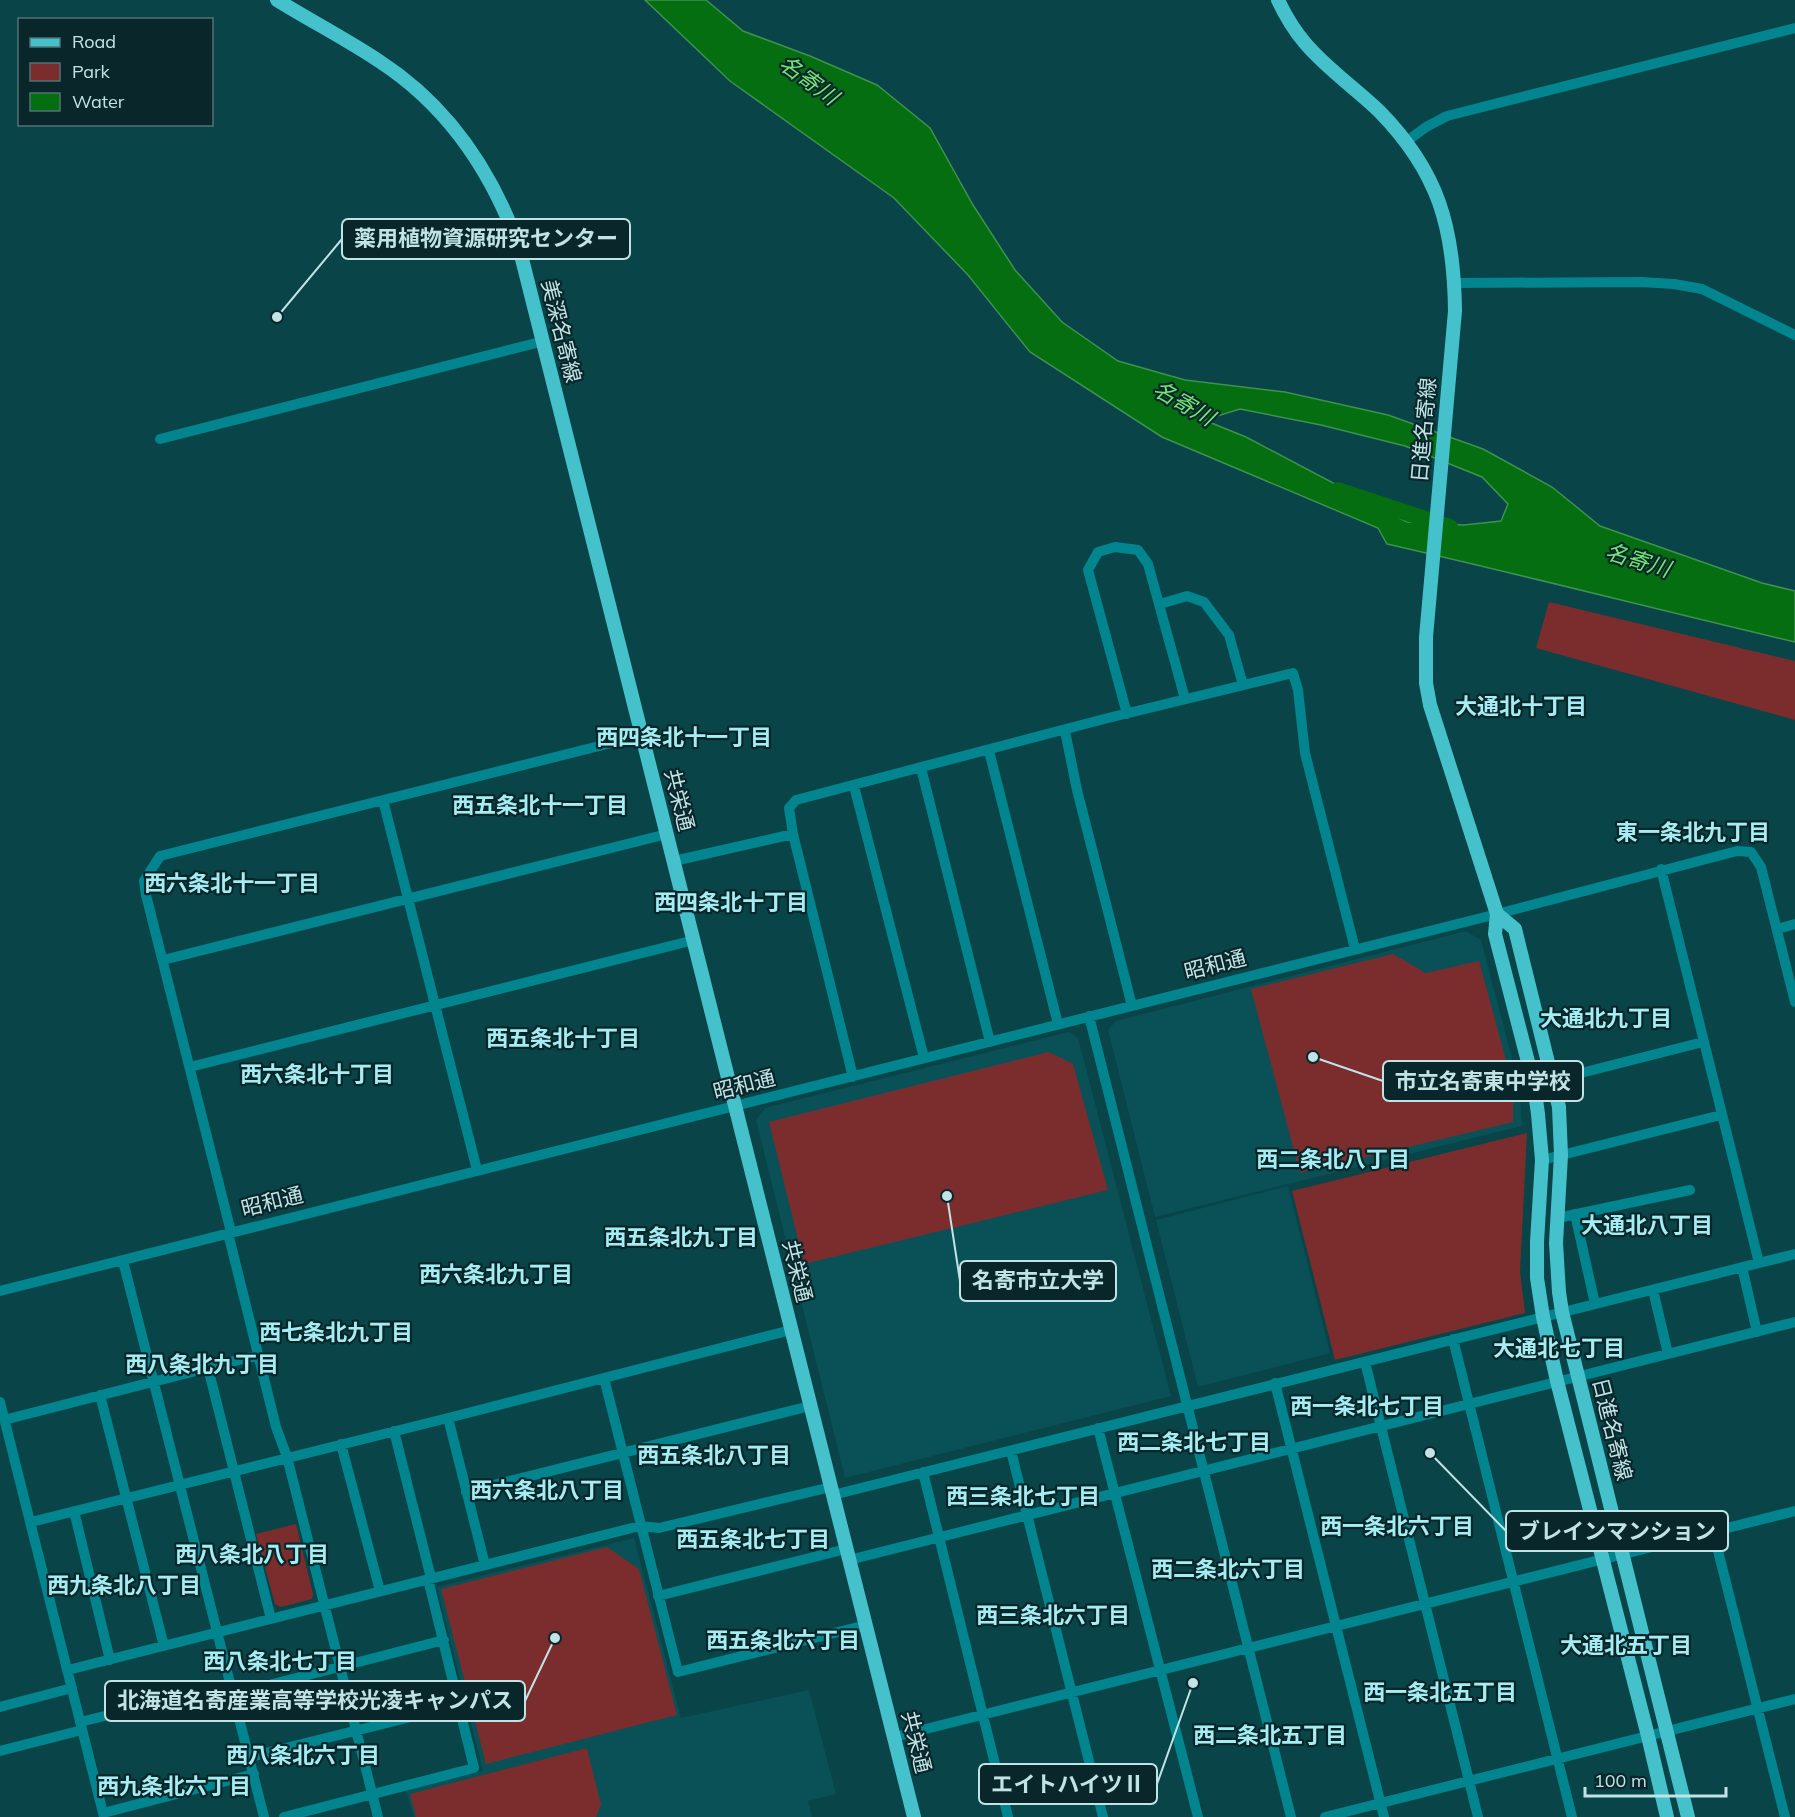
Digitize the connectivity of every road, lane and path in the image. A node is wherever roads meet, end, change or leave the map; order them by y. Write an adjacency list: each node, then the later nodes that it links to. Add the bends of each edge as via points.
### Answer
1 (278, 0): 7 (main road, 美深名寄線, via 401,76 470,149 494,187 512,228)
2 (1278, 0): 4 (main road, 日進名寄線, via 1305,43)
3 (1795, 28): 4 (street, via 1447,116)
4 (1407, 141): 5 (main road, 日進名寄線, via 1425,170 1443,213)
5 (1455, 284): 6 (street, via 1674,284 1702,289); 24 (main road, 日進名寄線, via 1425,637 1426,683)
6 (1795, 335)
7 (544, 341): 8 (street); 14 (main road, 美深名寄線)
8 (160, 439)
9 (1160, 604): 10 (street, via 1187,596 1204,602 1229,635); 11 (street); 12 (street, via 1148,564 1138,550 1115,547 1098,552 1088,570)
10 (1243, 685): 11 (street); 28 (street, via 1293,673 1305,753)
11 (1185, 699): 12 (street)
12 (1127, 714): 13 (street)
13 (1065, 731): 15 (street); 32 (street)
14 (643, 735): 18 (street); 19 (main road, 共栄通)
15 (989, 751): 16 (street); 34 (street)
16 (921, 768): 17 (street); 35 (street)
17 (854, 786): 20 (street, via 796,800 789,808); 37 (street)
18 (383, 800): 23 (street); 29 (street, via 160,856 144,881)
19 (667, 834): 21 (main road, 共栄通); 23 (street)
20 (794, 834): 21 (street); 39 (street)
21 (674, 861): 27 (main road, 共栄通)
22 (1661, 870): 24 (street, 昭和通); 26 (street, 昭和通, via 1737,850 1751,852 1761,867); 36 (street)
23 (407, 898): 29 (street); 31 (street)
24 (1497, 914): 28 (street, 昭和通); 40 (main road, 日進名寄線, via 1515,930); 41 (main road, 日進名寄線, via 1495,934)
25 (1795, 924): 26 (street)
26 (1777, 929): 30 (street, 昭和通)
27 (694, 940): 31 (street); 42 (main road, 共栄通)
28 (1355, 949): 32 (street, 昭和通)
29 (163, 960): 38 (street)
30 (1795, 1002)
31 (434, 1006): 38 (street); 46 (street)
32 (1132, 1006): 33 (street, 昭和通)
33 (1089, 1016): 34 (street, 昭和通); 77 (street)
34 (1058, 1024): 35 (street, 昭和通)
35 (990, 1042): 37 (street, 昭和通)
36 (1703, 1042): 40 (street); 43 (street)
37 (924, 1059): 39 (street, 昭和通)
38 (190, 1067): 50 (street)
39 (853, 1077): 42 (street, 昭和通)
40 (1553, 1082): 41 (street); 44 (main road, 日進名寄線, via 1559,1107)
41 (1534, 1085): 45 (main road, 日進名寄線)
42 (735, 1105): 46 (street, 昭和通); 61 (main road, 共栄通)
43 (1722, 1115): 44 (street); 53 (street)
44 (1561, 1155): 45 (street); 49 (main road, 日進名寄線)
45 (1542, 1160): 59 (main road, 日進名寄線, via 1537,1242)
46 (477, 1170): 50 (street, 昭和通)
47 (1690, 1190): 48 (street)
48 (1575, 1214): 49 (street); 57 (street)
49 (1558, 1218): 58 (main road, 日進名寄線, via 1556,1243)
50 (229, 1232): 52 (street, 昭和通); 65 (street)
51 (1795, 1254): 53 (street)
52 (123, 1261): 56 (street, 昭和通); 70 (street)
53 (1759, 1263): 54 (street)
54 (1742, 1267): 55 (street); 62 (street)
55 (1653, 1290): 57 (street); 64 (street)
56 (0, 1291)
57 (1595, 1304): 58 (street)
58 (1562, 1312): 59 (street); 68 (main road, 日進名寄線)
59 (1543, 1317): 63 (street); 71 (main road, 日進名寄線)
60 (1795, 1322): 62 (street)
61 (791, 1330): 69 (street); 76 (main road, 共栄通)
62 (1757, 1332): 64 (street)
63 (1453, 1339): 66 (street); 75 (street)
64 (1668, 1354): 68 (street)
65 (258, 1355): 67 (street); 87 (street)
66 (1365, 1362): 72 (street); 80 (street)
67 (208, 1368): 70 (street); 88 (street)
68 (1578, 1376): 71 (street); 103 (main road, 日進名寄線)
69 (604, 1378): 78 (street); 86 (street)
70 (154, 1381): 73 (street); 91 (street)
71 (1557, 1382): 75 (street); 105 (main road, 日進名寄線)
72 (1275, 1383): 77 (street); 84 (street)
73 (100, 1395): 79 (street); 95 (street)
74 (0, 1402): 79 (street)
75 (1469, 1404): 80 (street); 108 (street)
76 (810, 1406): 86 (street); 92 (main road, 共栄通)
77 (1187, 1406): 81 (street); 90 (street)
78 (448, 1418): 82 (street); 93 (street)
79 (4, 1420): 99 (street)
80 (1381, 1426): 84 (street); 111 (street)
81 (1098, 1428): 85 (street); 94 (street)
82 (394, 1431): 83 (street); 107 (street)
83 (341, 1444): 87 (street); 109 (street)
84 (1293, 1449): 90 (street); 115 (street)
85 (1011, 1451): 89 (street); 98 (street)
86 (623, 1452): 93 (street); 100 (street)
87 (287, 1457): 88 (street); 112 (street)
88 (234, 1471): 91 (street); 113 (street)
89 (923, 1472): 92 (street); 102 (street)
90 (1204, 1472): 94 (street); 119 (street)
91 (181, 1485): 95 (street); 116 (street)
92 (832, 1491): 100 (street, via 659,1528); 104 (main road, 共栄通)
93 (466, 1492): 106 (street)
94 (1114, 1494): 98 (street); 123 (street)
95 (127, 1498): 96 (street); 118 (street)
96 (74, 1511): 99 (street); 120 (street)
97 (1795, 1511): 101 (street)
98 (1027, 1515): 102 (street); 126 (street)
99 (31, 1522): 122 (street)
100 (640, 1526): 106 (street); 110 (street)
101 (1713, 1531): 103 (street); 130 (street)
102 (940, 1537): 104 (street); 131 (street)
103 (1623, 1554): 105 (street); 134 (main road, 日進名寄線)
104 (848, 1555): 110 (street); 114 (main road, 共栄通)
105 (1602, 1559): 108 (street); 135 (main road, 日進名寄線)
106 (485, 1565): 107 (street)
107 (430, 1579): 109 (street); 117 (street)
108 (1513, 1581): 111 (street); 139 (street)
109 (380, 1591): 112 (street)
110 (658, 1596): 114 (street, via 678,1672)
111 (1424, 1603): 115 (street); 141 (street)
112 (324, 1605): 113 (street); 121 (street)
113 (271, 1619): 116 (street)
114 (866, 1625): 136 (main road, 共栄通)
115 (1336, 1626): 119 (street); 143 (street)
116 (218, 1632): 118 (street); 125 (street)
117 (444, 1640): 121 (street); 128 (street)
118 (164, 1646): 120 (street)
119 (1248, 1648): 123 (street); 152 (street)
120 (110, 1659): 122 (street)
121 (340, 1667): 125 (street); 133 (street)
122 (68, 1670): 124 (street)
123 (1161, 1670): 126 (street); 151 (street)
124 (72, 1688): 129 (street); 132 (street)
125 (232, 1690): 132 (street); 138 (street)
126 (1072, 1692): 131 (street); 150 (street)
127 (1795, 1699): 130 (street)
128 (459, 1705): 133 (street); 142 (street, via 474,1768)
129 (0, 1707)
130 (1758, 1708): 134 (street); 159 (street)
131 (982, 1715): 136 (street); 149 (street)
132 (81, 1726): 137 (street); 144 (street)
133 (357, 1731): 138 (street); 142 (street)
134 (1667, 1731): 135 (street); 158 (main road, 日進名寄線)
135 (1648, 1736): 139 (street); 157 (main road, 日進名寄線)
136 (894, 1737): 148 (main road, 共栄通)
137 (0, 1751)
138 (250, 1757): 140 (street)
139 (1557, 1759): 141 (street); 156 (street)
140 (254, 1774): 144 (street); 145 (street)
141 (1469, 1781): 143 (street); 155 (street)
142 (372, 1794): 146 (street); 147 (street)
143 (1380, 1803): 153 (street); 154 (street)
144 (103, 1815)
145 (264, 1817)
146 (284, 1817)
147 (378, 1817)
148 (914, 1817)
149 (1008, 1817)
150 (1103, 1817)
151 (1198, 1817)
152 (1290, 1817)
153 (1325, 1817)
154 (1384, 1817)
155 (1478, 1817)
156 (1572, 1817)
157 (1667, 1817)
158 (1688, 1817)
159 (1785, 1817)

